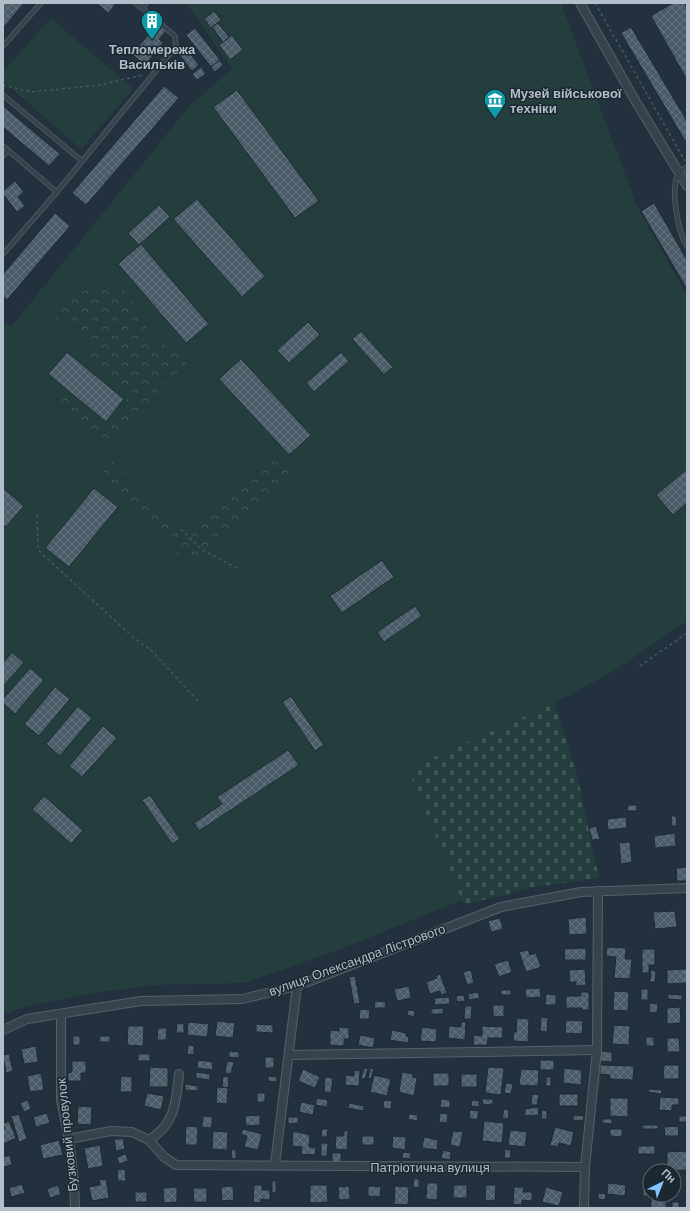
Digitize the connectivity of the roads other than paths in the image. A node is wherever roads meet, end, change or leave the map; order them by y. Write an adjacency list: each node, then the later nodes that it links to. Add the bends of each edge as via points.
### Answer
1 (41, 3): 6 (lane)
2 (135, 3): 5 (lane)
3 (146, 3): 5 (lane)
4 (580, 3): 13 (street)
5 (142, 8): 11 (lane, via 175,36 176,46)
6 (3, 46)
7 (3, 95): 11 (lane)
8 (3, 146): 9 (lane)
9 (8, 150): 10 (lane); 15 (lane)
10 (3, 156)
11 (82, 161): 15 (lane)
12 (687, 166): 13 (lane)
13 (678, 173): 14 (street); 16 (lane, via 675,182 676,209)
14 (687, 186)
15 (57, 192): 17 (lane)
16 (687, 246)
17 (3, 254)
18 (687, 888): 19 (street, вулиця Олександра Лістрового)
19 (598, 891): 20 (street, вулиця Олександра Лістрового, via 501,907); 23 (street)
20 (297, 986): 21 (street, вулиця Олександра Лістрового, via 242,999 141,1001); 24 (street)
21 (61, 1014): 22 (street, вулиця Олександра Лістрового, via 27,1019); 26 (street, Бузковий провулок, via 61,1100)
22 (3, 1030)
23 (597, 1050): 24 (street); 29 (street)
24 (290, 1055): 28 (street)
25 (179, 1074): 27 (street, via 172,1116 161,1132)
26 (69, 1139): 27 (street, Патріотична вулиця, via 111,1131 132,1132); 30 (street, Бузковий провулок)
27 (149, 1140): 28 (street, Патріотична вулиця, via 164,1157 176,1165)
28 (275, 1164): 29 (street, Патріотична вулиця)
29 (585, 1167): 31 (street)
30 (75, 1208)
31 (584, 1208)

